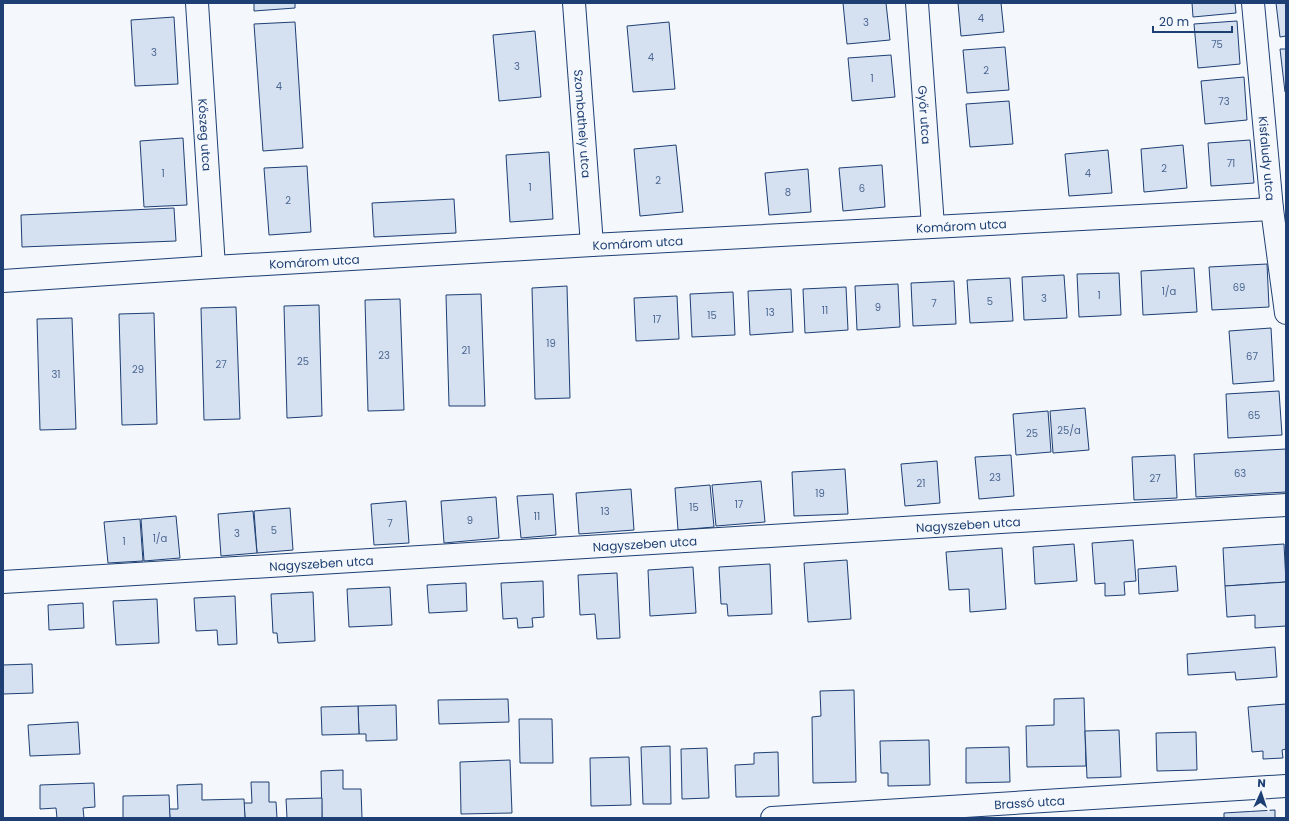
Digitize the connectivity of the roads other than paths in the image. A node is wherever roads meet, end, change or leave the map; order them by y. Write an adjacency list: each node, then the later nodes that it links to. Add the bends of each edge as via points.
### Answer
1 (197, 3): 8 (street, Kőszeg utca)
2 (574, 3): 7 (street, Szombathely utca)
3 (916, 3): 6 (street, Győr utca)
4 (1253, 3): 5 (street, Kisfaludy utca)
5 (1272, 209): 6 (street, Komárom utca); 10 (street, Kisfaludy utca)
6 (933, 226): 7 (street, Komárom utca)
7 (592, 245): 8 (street, Komárom utca)
8 (214, 267): 9 (street, Komárom utca)
9 (3, 281)
10 (1286, 313)
11 (1286, 506): 12 (street, Nagyszeben utca)
12 (3, 582)
13 (1286, 786): 14 (street, Brassó utca)
14 (772, 818)

